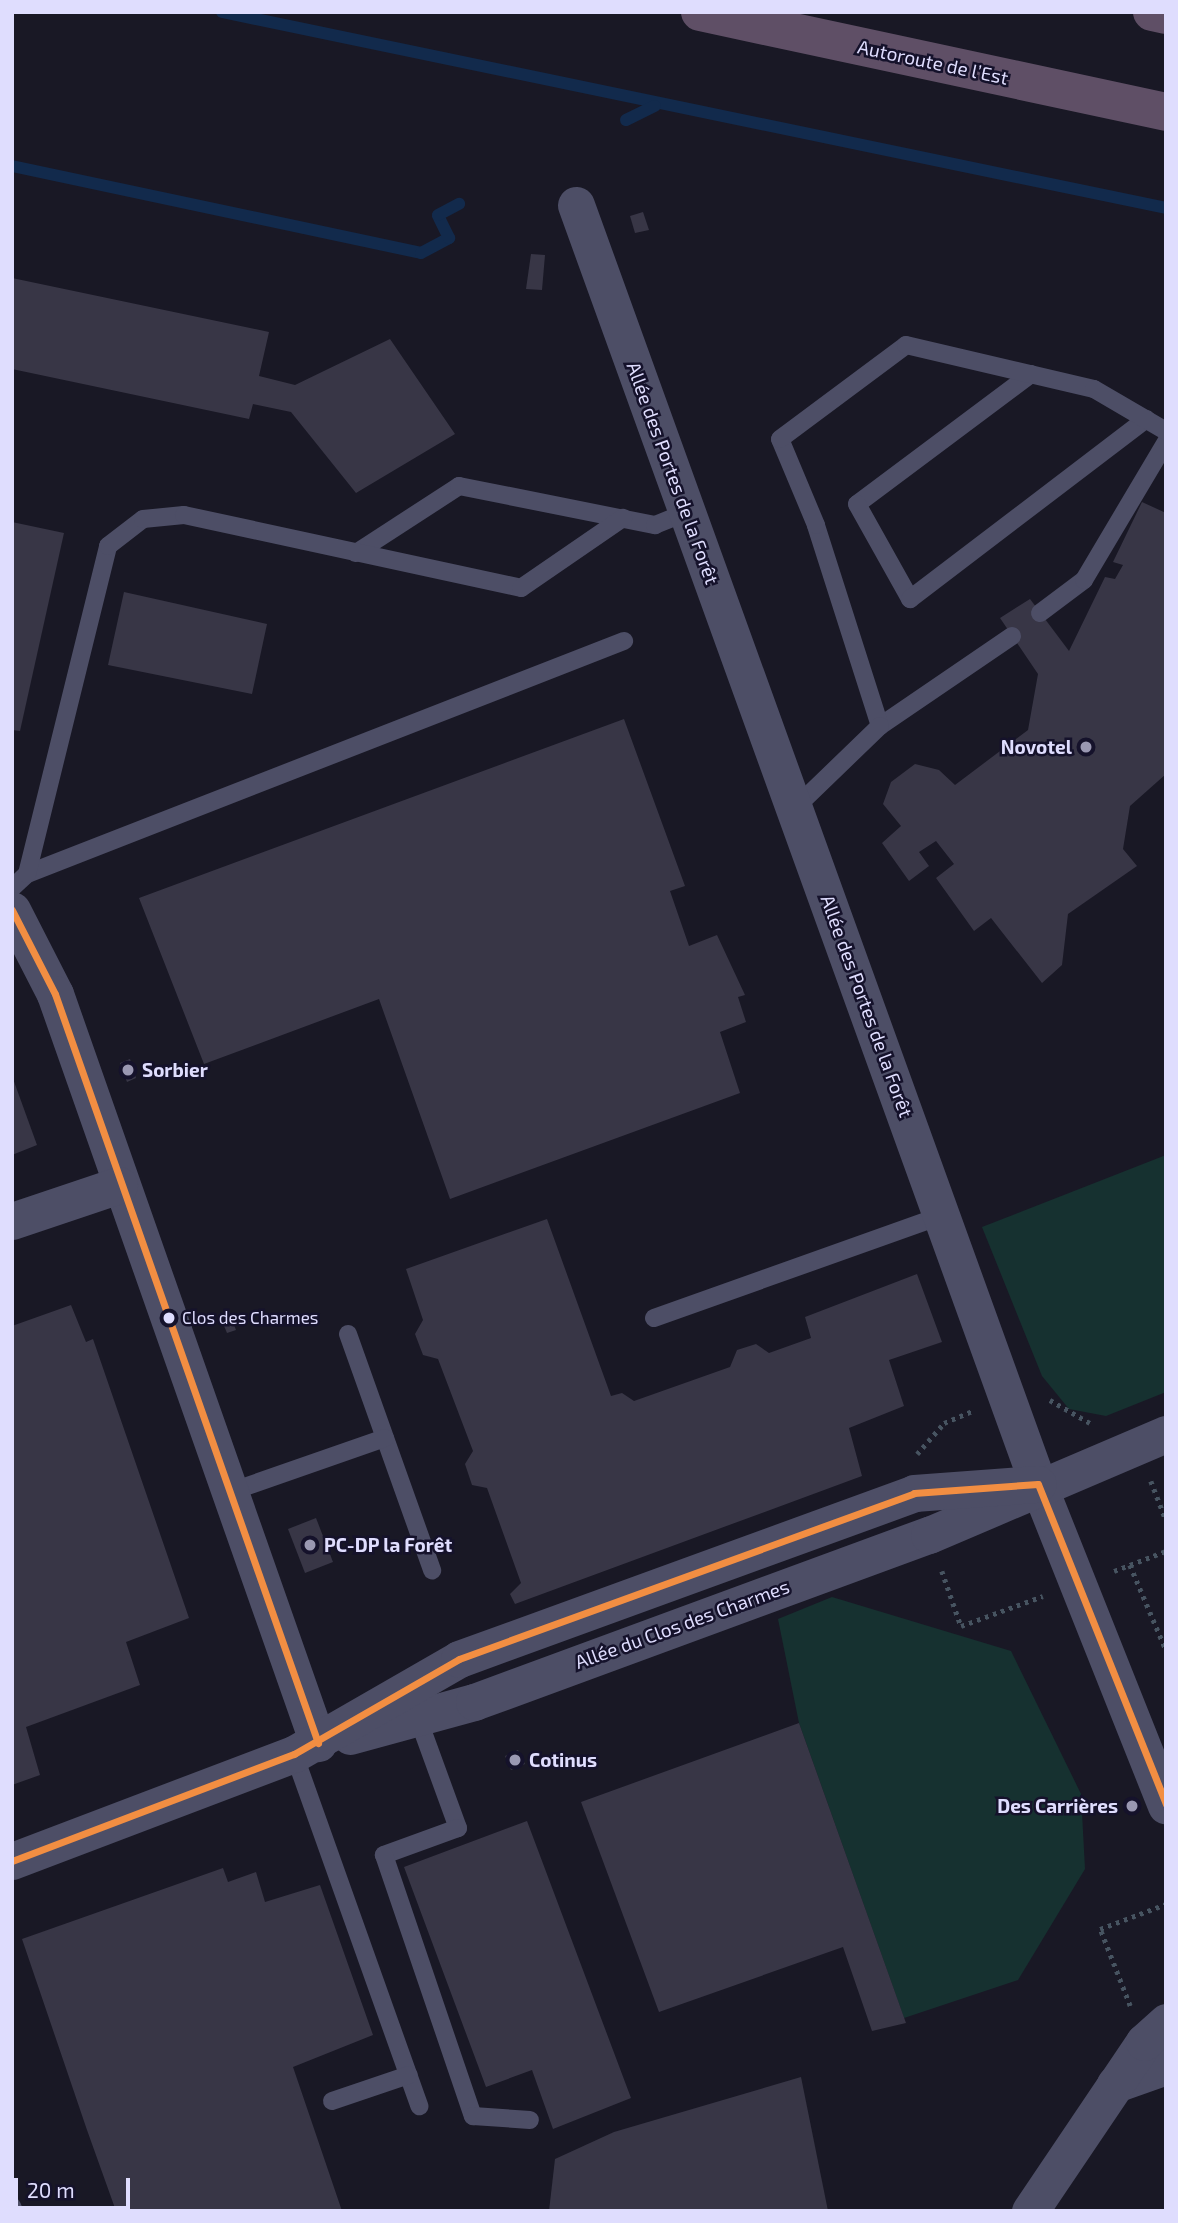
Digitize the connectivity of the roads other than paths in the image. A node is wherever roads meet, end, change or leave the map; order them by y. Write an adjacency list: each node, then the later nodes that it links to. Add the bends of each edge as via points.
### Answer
1 (700, 12): 4 (highway, Autoroute de l’Est)
2 (1152, 12): 3 (highway)
3 (1166, 15)
4 (1166, 112)
5 (576, 205): 10 (street, Allée des Portes de la Forêt)
6 (1031, 374): 7 (lane, via 1094,389); 7 (lane, via 857,504 910,599); 16 (lane, via 905,345 780,439 816,525)
7 (1146, 419): 8 (lane)
8 (1166, 431)
9 (1166, 442): 13 (lane, via 1084,580)
10 (687, 512): 11 (lane, via 655,525); 17 (street, Allée des Portes de la Forêt)
11 (623, 518): 12 (lane, via 459,486); 12 (lane, via 521,588)
12 (356, 553): 18 (lane, via 184,515 143,519 108,545)
13 (1040, 613)
14 (1012, 636): 16 (lane)
15 (624, 640): 18 (lane)
16 (880, 726): 17 (lane)
17 (795, 808): 22 (street, Allée des Portes de la Forêt)
18 (27, 874): 19 (lane)
19 (12, 888)
20 (12, 910): 21 (street, via 55,994)
21 (119, 1185): 23 (street); 29 (street)
22 (943, 1215): 24 (lane); 28 (street, Allée des Portes de la Forêt)
23 (12, 1220)
24 (654, 1318)
25 (348, 1334): 27 (lane)
26 (1166, 1434): 28 (street, Allée du Clos des Charmes)
27 (385, 1438): 29 (lane); 30 (lane)
28 (1038, 1485): 31 (street, Allée du Clos des Charmes, via 929,1535); 32 (street, Allée du Clos des Charmes, via 914,1493 459,1659); 33 (street, Allée des Portes de la Forêt)
29 (230, 1493): 32 (street)
30 (432, 1570)
31 (419, 1721): 32 (street, Allée du Clos des Charmes); 39 (lane, via 458,1828 384,1855 473,2116)
32 (306, 1748): 34 (street, Allée du Clos des Charmes); 36 (lane)
33 (1166, 1805)
34 (12, 1861)
35 (1158, 2043): 40 (street, via 1115,2084)
36 (410, 2075): 37 (lane); 38 (lane)
37 (332, 2101)
38 (419, 2106)
39 (530, 2120)
40 (1030, 2211)

